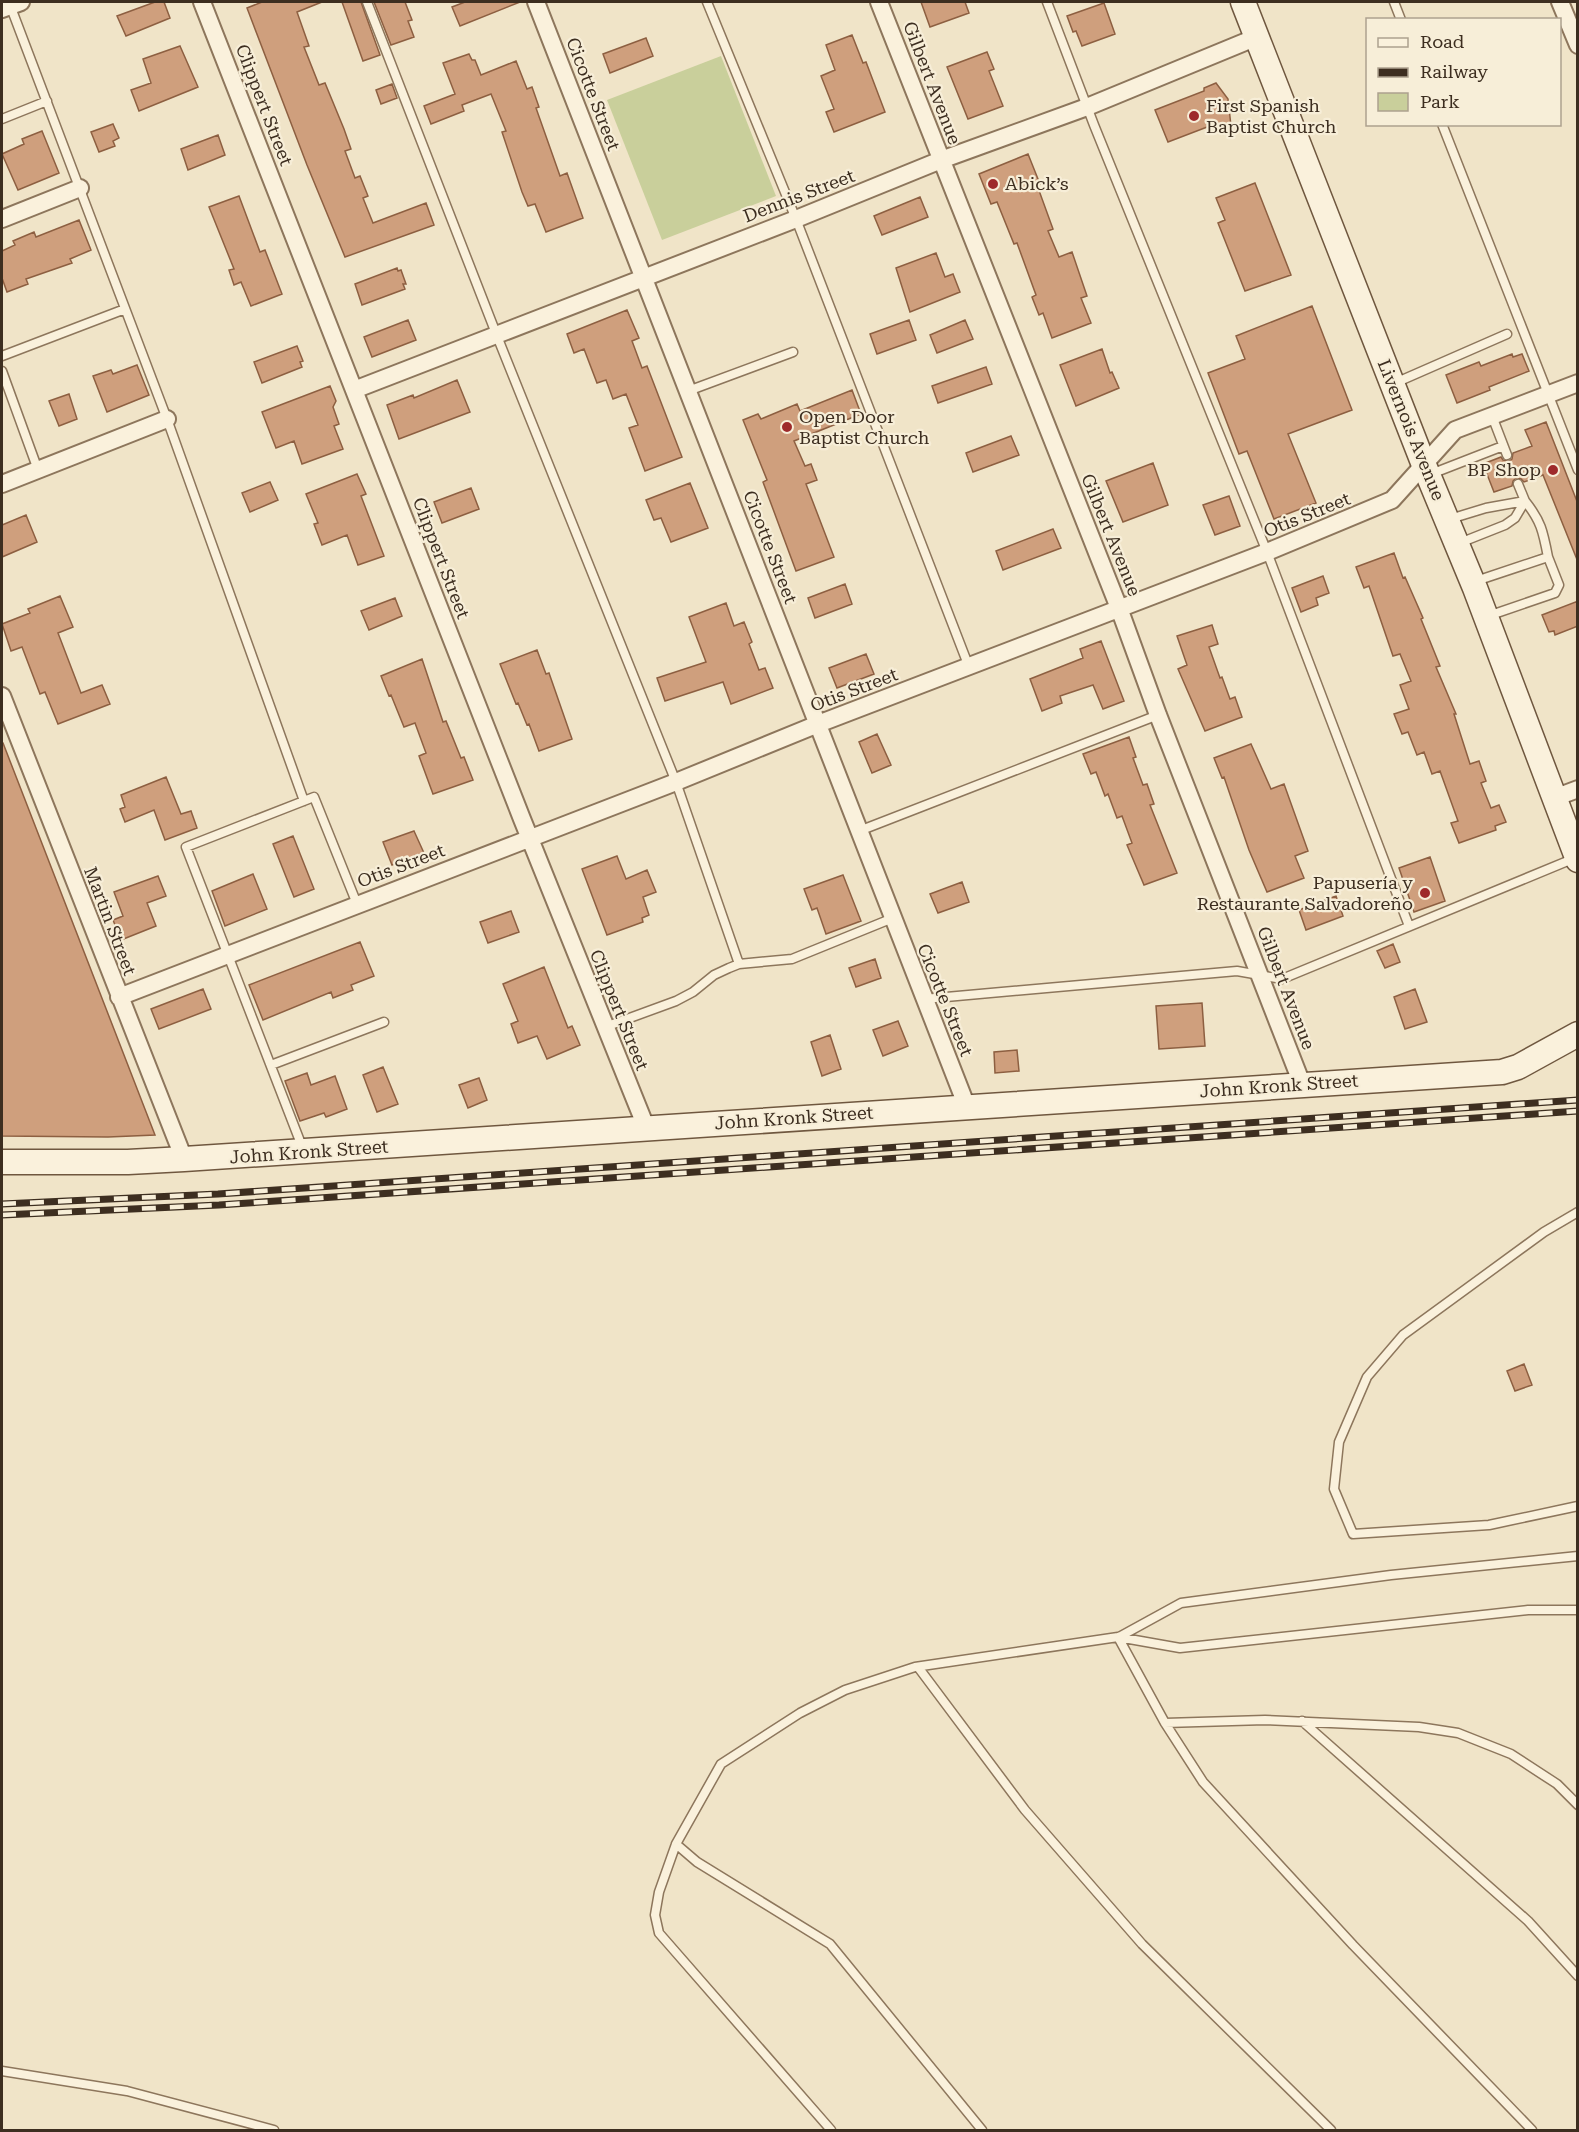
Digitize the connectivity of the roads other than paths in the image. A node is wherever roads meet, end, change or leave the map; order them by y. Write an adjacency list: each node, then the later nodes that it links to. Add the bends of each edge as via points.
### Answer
1 (202, 2): 31 (street, Clippert Street)
2 (367, 2): 25 (lane)
3 (536, 2): 22 (street, Cicotte Street)
4 (707, 2): 21 (lane)
5 (879, 2): 18 (street, Gilbert Avenue)
6 (1047, 2): 15 (lane)
7 (1242, 2): 12 (street, Livernois Avenue)
8 (1394, 2): 11 (lane)
9 (1560, 2): 13 (street)
10 (10, 4): 14 (lane)
11 (1400, 18)
12 (1257, 37): 15 (street, Dennis Street); 30 (street, Livernois Avenue)
13 (1578, 45)
14 (47, 101): 16 (lane); 19 (lane)
15 (1087, 107): 18 (street, Dennis Street); 44 (lane)
16 (2, 118)
17 (1443, 126): 33 (lane)
18 (941, 160): 21 (street, Dennis Street); 47 (street, Gilbert Avenue)
19 (80, 188): 20 (street); 23 (lane)
20 (2, 219)
21 (796, 219): 22 (street, Dennis Street); 49 (lane)
22 (644, 277): 25 (street, Dennis Street); 32 (street, Cicotte Street)
23 (125, 309): 27 (lane); 35 (lane)
24 (1507, 334): 30 (lane)
25 (497, 336): 31 (street, Dennis Street); 53 (lane)
26 (793, 352): 32 (lane)
27 (2, 356)
28 (2, 371): 36 (lane)
29 (1578, 382): 33 (street, Otis Street)
30 (1392, 384): 37 (street, Livernois Avenue)
31 (354, 390): 58 (street, Clippert Street)
32 (688, 391): 52 (street, Cicotte Street)
33 (1548, 394): 34 (street, Otis Street); 38 (lane)
34 (1492, 416): 37 (street, Otis Street, via 1455,430); 37 (lane, via 1505,451)
35 (167, 419): 36 (street); 56 (lane)
36 (38, 470): 39 (street)
37 (1426, 470): 42 (street, Livernois Avenue); 44 (street, Otis Street, via 1392,500)
38 (1578, 470)
39 (2, 484)
40 (1518, 484): 41 (lane)
41 (1525, 501): 42 (lane); 43 (lane, via 1515,518 1505,525); 45 (lane, via 1538,518)
42 (1447, 520): 43 (street, Livernois Avenue)
43 (1457, 544): 46 (street, Livernois Avenue)
44 (1267, 552): 47 (street, Otis Street); 62 (lane)
45 (1548, 556): 46 (lane); 48 (lane, via 1559,585 1555,593)
46 (1473, 582): 48 (street, Livernois Avenue)
47 (1119, 608): 49 (street, Otis Street); 51 (street, Gilbert Avenue)
48 (1487, 616): 55 (street, Livernois Avenue)
49 (969, 667): 52 (street, Otis Street)
50 (2, 696): 66 (street, Martin Street)
51 (1158, 715): 57 (lane); 65 (street, Gilbert Avenue)
52 (818, 724): 53 (street, Otis Street); 57 (street, Cicotte Street)
53 (676, 782): 58 (street, Otis Street); 64 (lane)
54 (1578, 789): 55 (street)
55 (1554, 798): 59 (street, Livernois Avenue)
56 (304, 801): 60 (lane, via 314,797); 63 (lane, via 186,847)
57 (859, 831): 61 (street, Cicotte Street)
58 (529, 837): 60 (street, Otis Street); 69 (street, Clippert Street)
59 (1577, 859): 62 (lane)
60 (357, 904): 63 (street, Otis Street)
61 (893, 918): 64 (lane, via 792,959); 67 (street, Cicotte Street)
62 (1409, 926): 65 (lane, via 1282,979)
63 (228, 954): 66 (street, Otis Street); 71 (lane)
64 (739, 964): 69 (lane, via 714,975 676,1001)
65 (1260, 974): 67 (lane, via 1237,971); 72 (street, Gilbert Avenue)
66 (119, 997): 76 (street, Martin Street)
67 (924, 999): 73 (street, Cicotte Street)
68 (384, 1022): 71 (lane)
69 (605, 1027): 74 (street, Clippert Street)
70 (1578, 1034): 72 (street, John Kronk Street, via 1502,1072)
71 (271, 1065): 75 (lane)
72 (1302, 1084): 73 (street, John Kronk Street)
73 (967, 1107): 74 (street, John Kronk Street)
74 (646, 1128): 75 (street, John Kronk Street)
75 (304, 1152): 76 (street, John Kronk Street)
76 (184, 1160): 77 (street, John Kronk Street)
77 (2, 1162)
78 (1578, 1212): 79 (lane, via 1544,1232 1403,1335 1367,1377 1339,1442 1334,1489 1353,1534 1490,1525)
79 (1578, 1506)
80 (1578, 1556): 82 (lane, via 1391,1575 1181,1603)
81 (1578, 1610): 82 (lane, via 1528,1610 1180,1648)
82 (1118, 1637): 83 (lane); 85 (lane)
83 (918, 1667): 87 (lane, via 845,1690 800,1713 721,1764); 93 (lane, via 1026,1810 1142,1944)
84 (1302, 1721): 85 (lane); 86 (lane, via 1458,1733 1511,1754 1557,1784); 88 (lane, via 1528,1921)
85 (1165, 1723): 94 (lane, via 1203,1782)
86 (1578, 1805)
87 (676, 1844): 91 (lane, via 659,1892 655,1915 659,1933); 92 (lane, via 697,1862 830,1944)
88 (1578, 1976)
89 (2, 2070): 90 (lane, via 128,2091)
90 (274, 2130)
91 (831, 2130)
92 (982, 2130)
93 (1331, 2130)
94 (1532, 2130)

